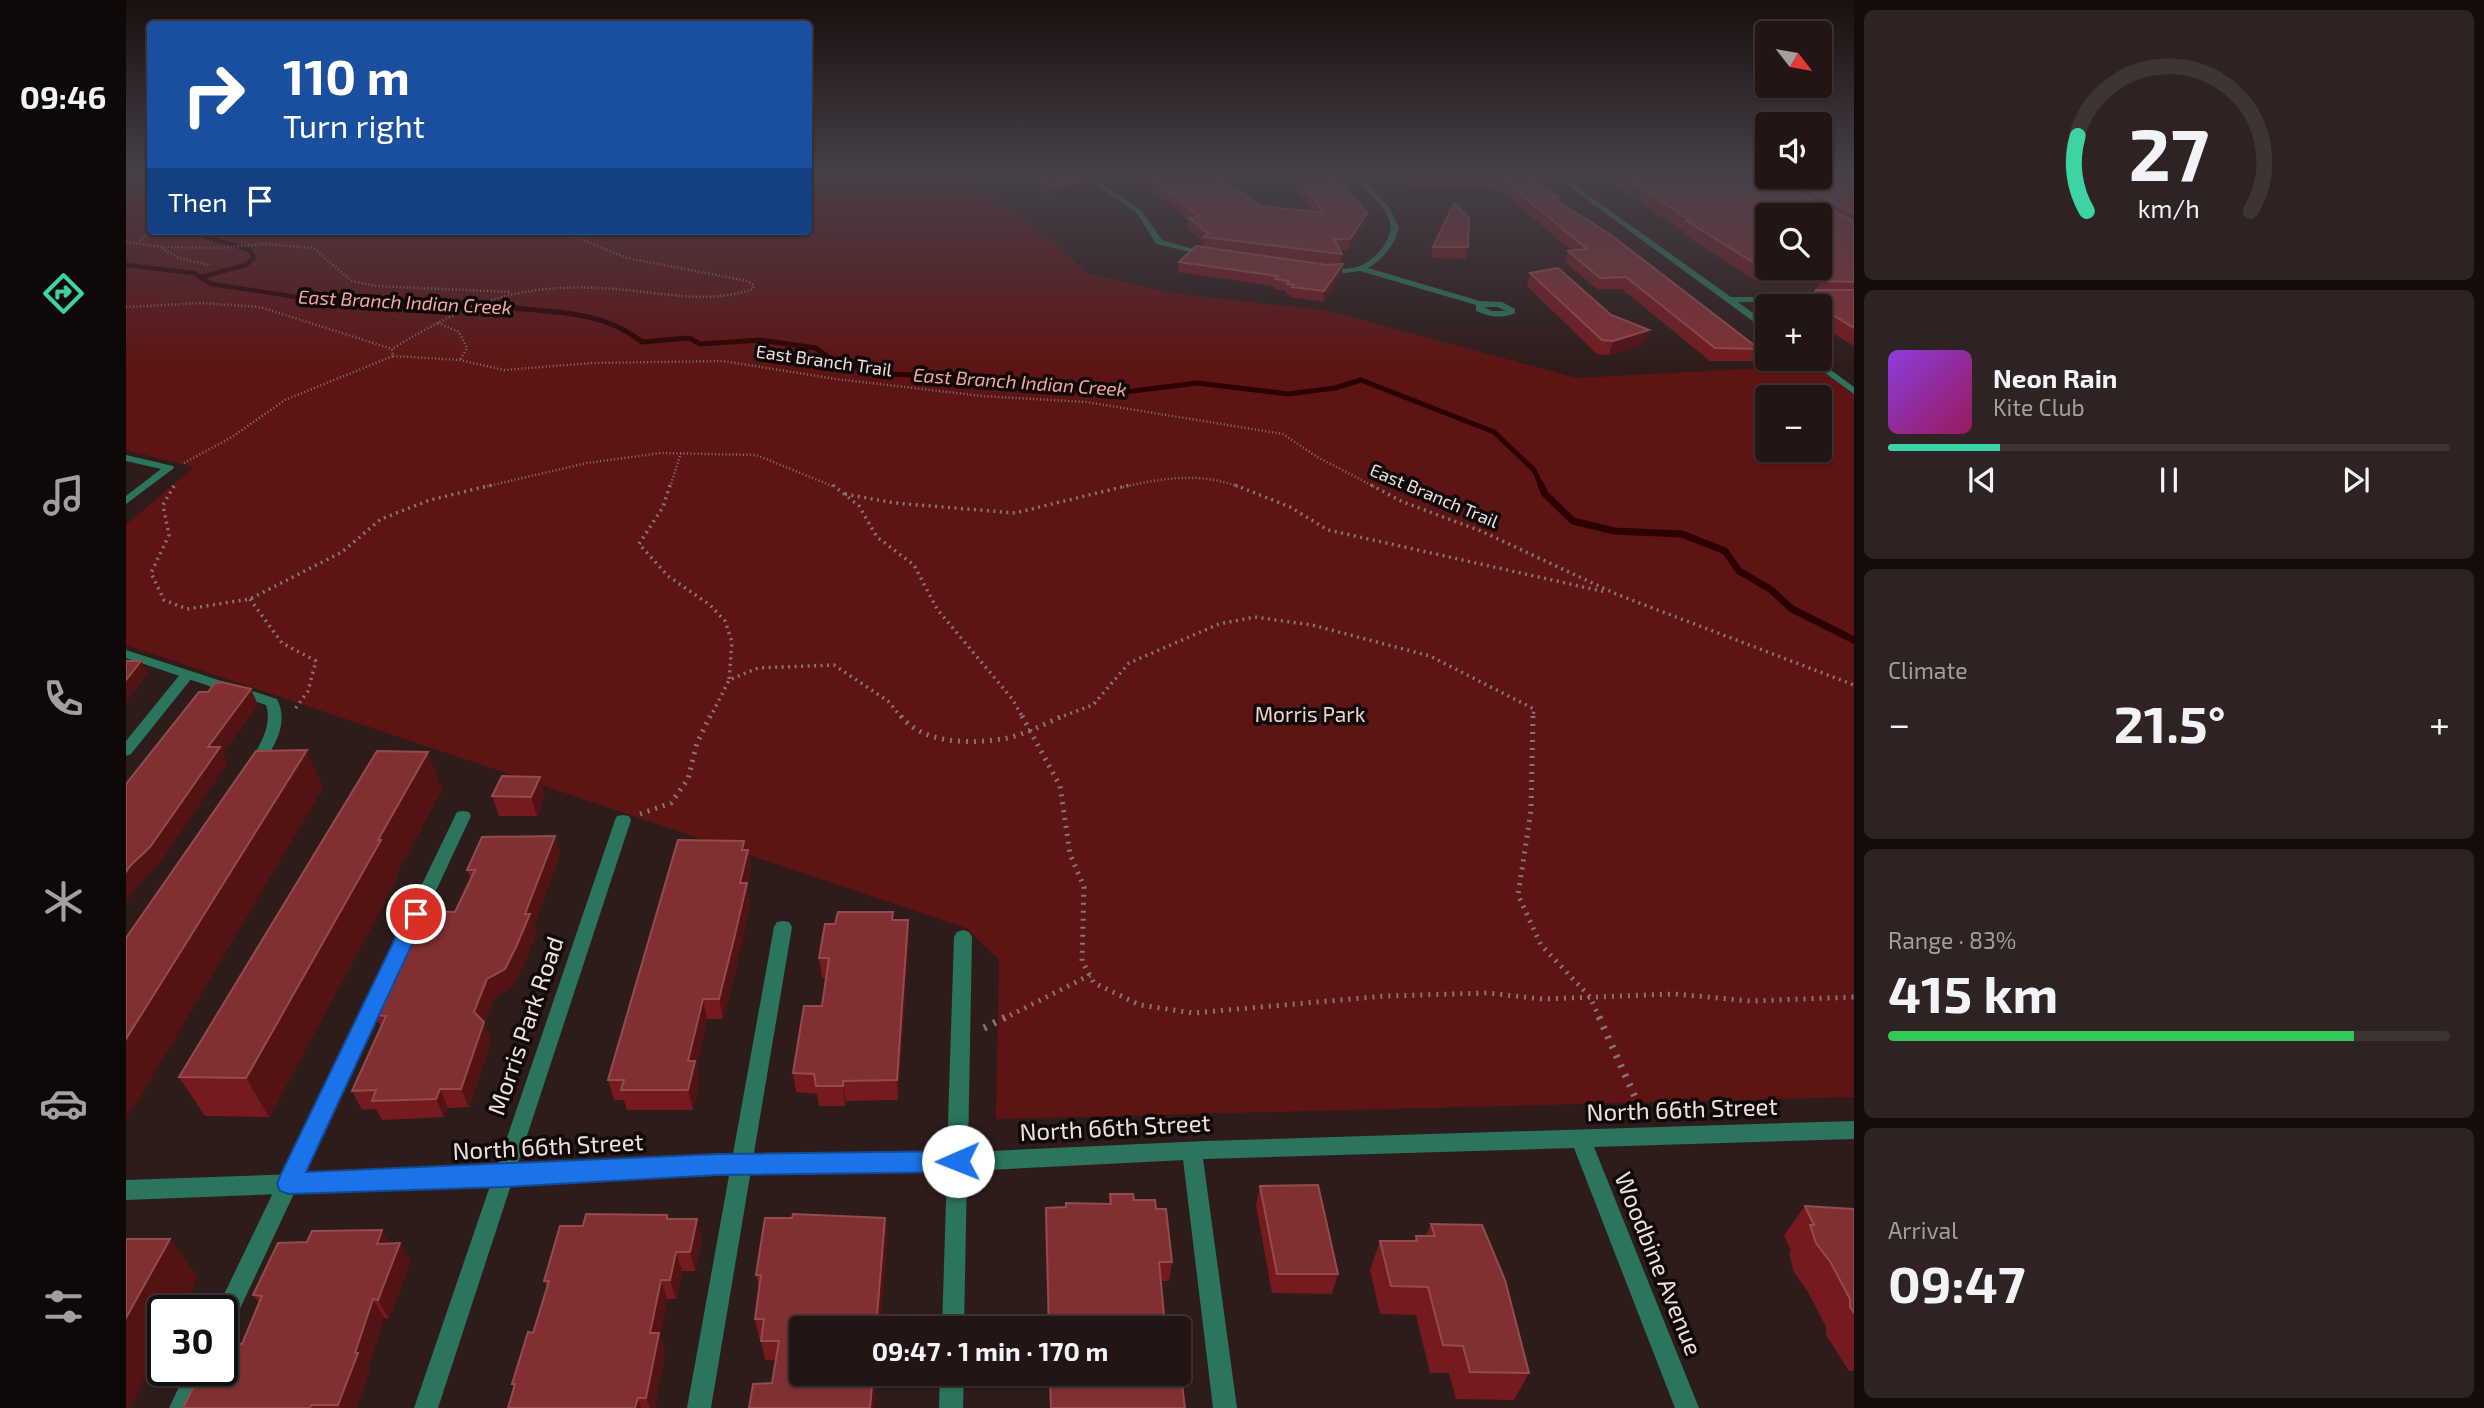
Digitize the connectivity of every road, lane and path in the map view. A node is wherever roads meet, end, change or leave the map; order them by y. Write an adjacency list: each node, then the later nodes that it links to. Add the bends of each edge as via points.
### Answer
1 (143, 238): 7 (path)
2 (577, 238): 13 (path, via 627,258 748,281 753,289 701,295 597,288)
3 (1156, 238): 9 (street, via 1174,248)
4 (1392, 238): 12 (street, via 1376,263)
5 (1642, 238): 15 (street)
6 (126, 242): 7 (path)
7 (139, 242): 8 (path)
8 (162, 247): 10 (path, via 168,254); 13 (path, via 265,244 313,248 352,281 375,286)
9 (1216, 255)
10 (210, 265)
11 (1312, 269): 12 (street)
12 (1363, 269): 16 (street)
13 (529, 294): 19 (path, via 490,299)
14 (1854, 299): 15 (street)
15 (1728, 300): 18 (street)
16 (1480, 304)
17 (126, 307): 20 (path, via 254,306)
18 (1755, 319)
19 (437, 323): 20 (path); 22 (path, via 458,332 467,348)
20 (392, 349): 21 (path)
21 (393, 356): 22 (path, East Branch Trail); 27 (path, via 285,400 232,437)
22 (460, 360): 31 (path, East Branch Trail, via 504,370 723,361 982,396 1086,402 1283,434 1403,502 1481,531)
23 (1826, 371): 24 (street)
24 (1854, 391)
25 (681, 453): 29 (path, via 756,454 805,472); 32 (path, via 587,463 429,500 381,519 342,552); 35 (path, via 663,508 639,544 671,579 713,608 727,627 732,642)
26 (126, 458): 27 (street)
27 (174, 468): 30 (street)
28 (179, 475): 32 (path, via 163,505 169,535 151,573 164,600 187,609)
29 (844, 494): 31 (path, via 1015,513 1161,478 1218,479 1290,507 1328,530); 38 (path, via 859,506 877,537 915,565 937,609 1013,700)
30 (126, 501)
31 (1616, 594): 36 (path, East Branch Trail)
32 (250, 599): 37 (path, via 282,643 316,661)
33 (126, 654): 34 (street)
34 (187, 675): 39 (street); 40 (street, via 272,702 271,740)
35 (729, 680): 38 (path, via 758,668 834,665 888,701 911,728 944,740 1003,739); 42 (path, via 697,743 688,779 671,803)
36 (1854, 685)
37 (309, 691)
38 (1028, 728): 45 (path, via 1060,786 1070,854 1084,887 1082,961); 46 (path, via 1093,705 1129,663 1219,624 1255,617 1312,625 1430,656 1534,709 1531,811 1518,895 1541,945)
39 (126, 751)
40 (242, 785)
41 (463, 816): 56 (street)
42 (623, 820): 55 (street, Morris Park Road)
43 (783, 927): 54 (street)
44 (963, 937): 48 (street)
45 (1090, 975): 46 (path, via 1094,983 1140,1004 1193,1013 1385,996 1488,993 1542,999); 48 (path)
46 (1590, 997): 47 (path, via 1674,994 1751,1002); 50 (path)
47 (1854, 997)
48 (961, 1039): 53 (street)
49 (1854, 1130): 50 (street, North 66th Street)
50 (1653, 1137): 51 (street, North 66th Street)
51 (1581, 1139): 52 (street, North 66th Street); 67 (street, Woodbine Avenue)
52 (1192, 1151): 53 (street, North 66th Street); 66 (street)
53 (958, 1161): 54 (street, North 66th Street); 59 (street)
54 (744, 1164): 55 (street, North 66th Street); 64 (street)
55 (503, 1177): 56 (street, North 66th Street); 63 (street, Morris Park Road)
56 (289, 1184): 57 (street, North 66th Street); 58 (street)
57 (126, 1190)
58 (235, 1295)
59 (953, 1316)
60 (191, 1386): 62 (street)
61 (952, 1386): 65 (street)
62 (181, 1408)
63 (426, 1408)
64 (699, 1408)
65 (951, 1408)
66 (1225, 1408)
67 (1688, 1408)

